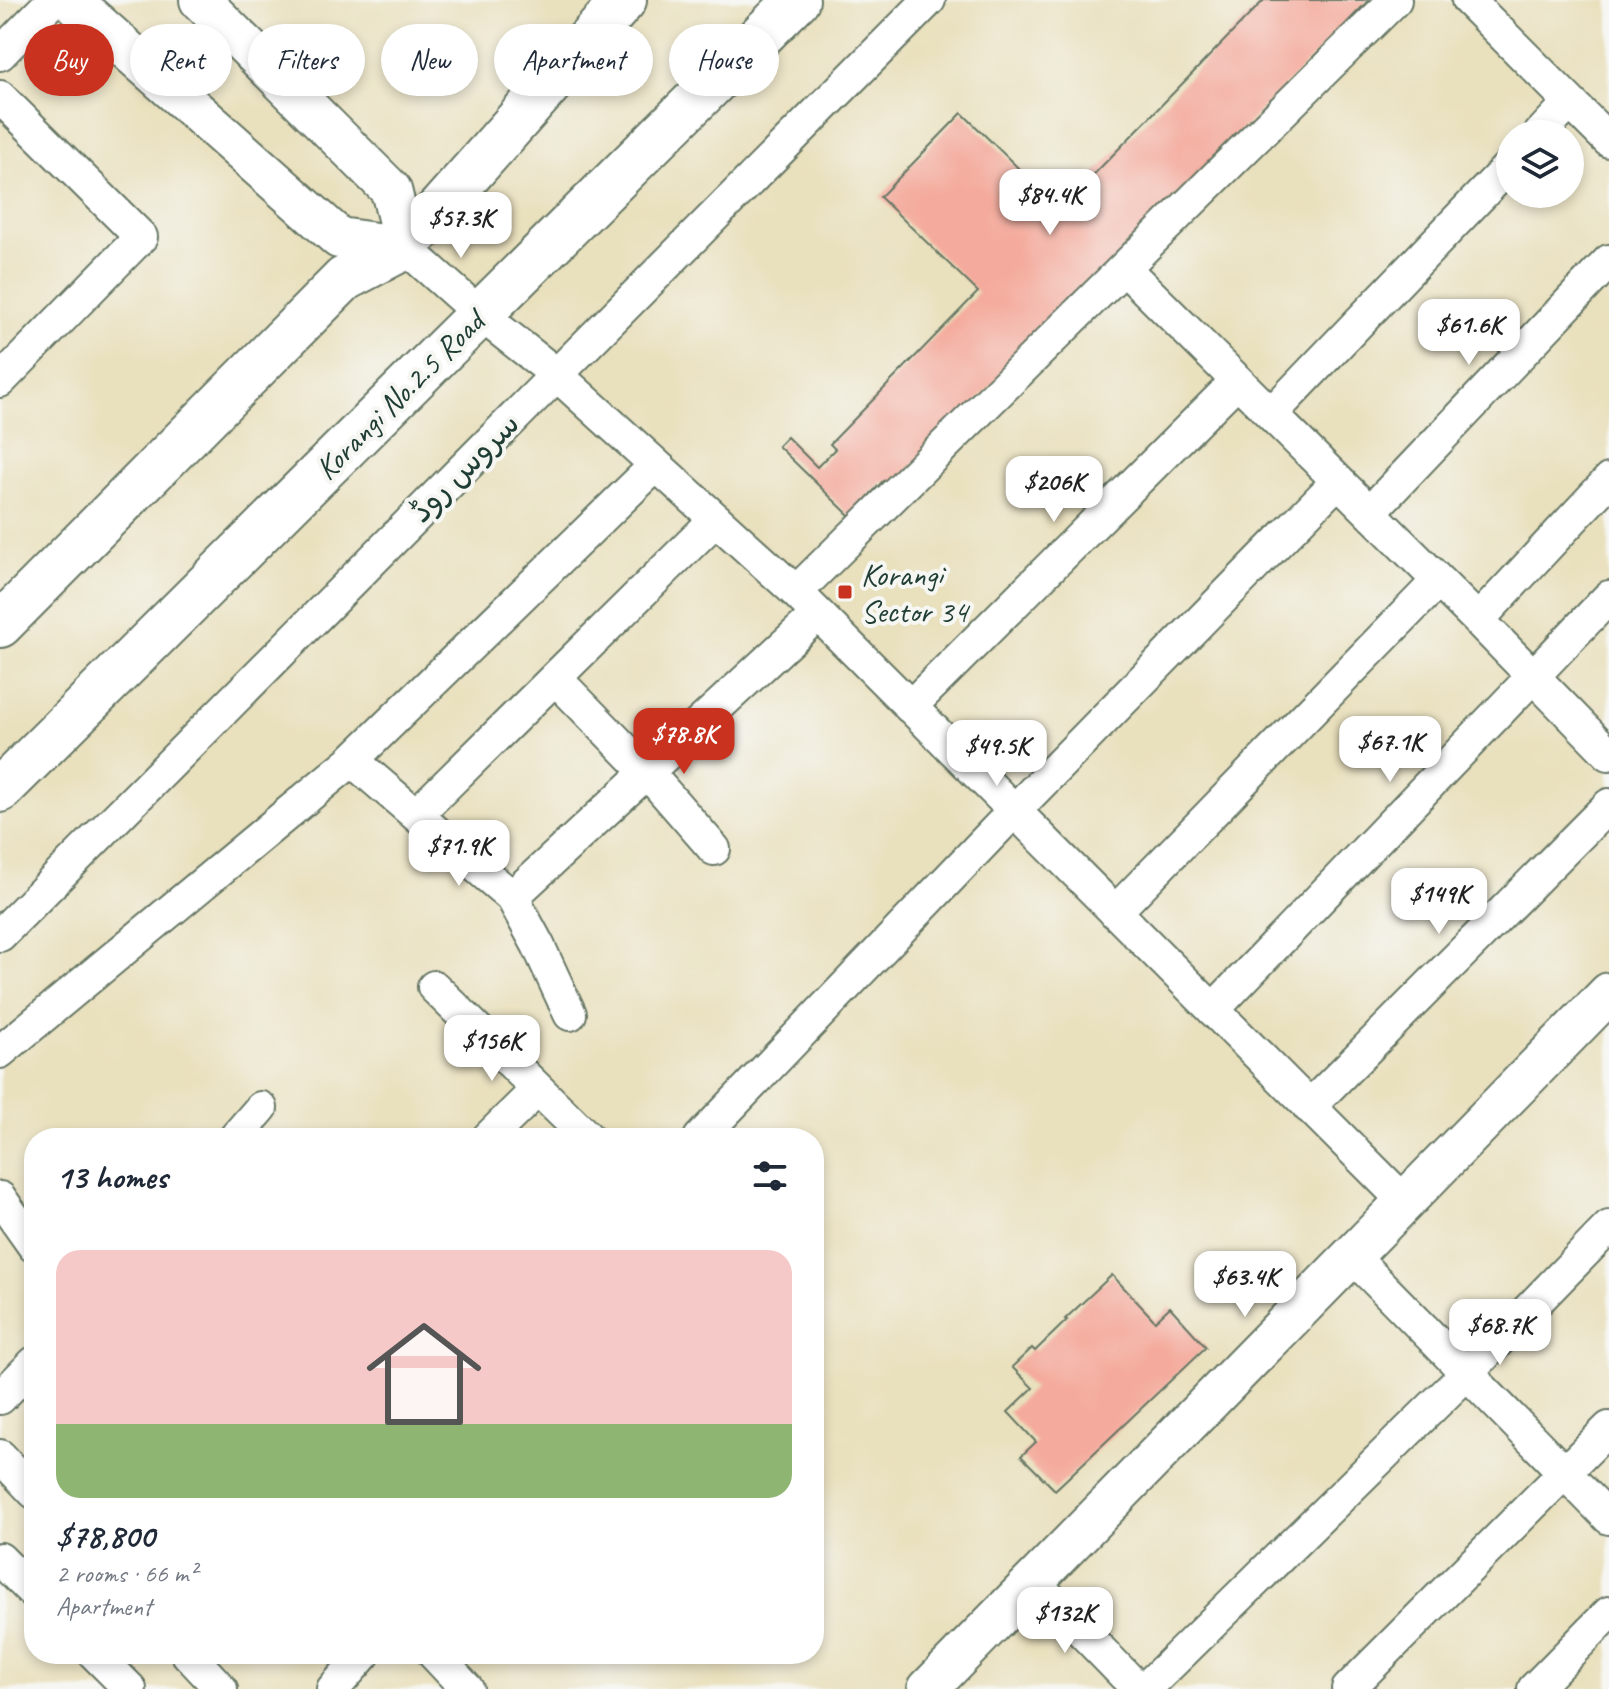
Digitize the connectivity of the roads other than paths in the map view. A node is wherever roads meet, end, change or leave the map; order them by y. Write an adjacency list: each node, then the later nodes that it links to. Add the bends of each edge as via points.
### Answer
1 (53, 0): 9 (street)
2 (71, 0): 15 (street, via 339,238)
3 (200, 0): 15 (street, via 391,190)
4 (624, 0): 15 (main road)
5 (797, 0): 18 (main road, Korangi No.2.5 Road)
6 (929, 0): 19 (street, سروس روڈ)
7 (1395, 0): 17 (street)
8 (1468, 0): 11 (street)
9 (0, 54)
10 (0, 97): 20 (street, via 141,237)
11 (1570, 102): 12 (street); 13 (street)
12 (1553, 120)
13 (1609, 141)
14 (1496, 180): 22 (street)
15 (405, 247): 18 (street); 32 (main road, via 344,279)
16 (1609, 261): 26 (street)
17 (1124, 268): 21 (street); 30 (street)
18 (481, 315): 19 (street); 39 (main road, Korangi No.2.5 Road)
19 (556, 374): 23 (street); 46 (street, سروس روڈ)
20 (0, 381)
21 (1237, 381): 22 (street); 35 (street)
22 (1271, 414): 25 (street)
23 (656, 465): 27 (street); 37 (street)
24 (1609, 480): 31 (street)
25 (1338, 481): 26 (street); 41 (street)
26 (1370, 512): 28 (street)
27 (716, 519): 30 (street); 34 (street)
28 (1438, 581): 31 (street); 45 (street)
29 (1609, 597): 33 (street)
30 (807, 603): 35 (street); 38 (street)
31 (1478, 620): 33 (street)
32 (0, 625)
33 (1533, 675): 36 (street); 49 (street)
34 (555, 678): 38 (street); 42 (street)
35 (910, 707): 41 (street)
36 (1609, 754)
37 (352, 760): 42 (street); 51 (street)
38 (647, 772): 43 (street); 44 (street)
39 (0, 790)
40 (1609, 805): 53 (street)
41 (1014, 811): 45 (street); 58 (street)
42 (416, 815): 44 (street)
43 (714, 849)
44 (512, 897): 50 (street)
45 (1115, 912): 49 (street)
46 (0, 935)
47 (434, 987): 52 (street)
48 (1609, 993): 60 (street)
49 (1213, 1010): 53 (street)
50 (570, 1014)
51 (0, 1052)
52 (538, 1089): 56 (street); 57 (street)
53 (1309, 1107): 60 (street)
54 (261, 1108): 55 (street)
55 (244, 1128)
56 (498, 1128)
57 (578, 1128)
58 (710, 1128)
59 (0, 1198): 62 (street)
60 (1405, 1202): 63 (street)
61 (1609, 1227): 65 (street)
62 (24, 1232)
63 (1352, 1256): 65 (street); 73 (street)
64 (24, 1373): 66 (street)
65 (1467, 1373): 69 (street); 86 (street)
66 (0, 1398)
67 (1609, 1428): 69 (street)
68 (0, 1456): 70 (street)
69 (1565, 1473): 71 (street); 87 (street)
70 (24, 1481)
71 (1609, 1518)
72 (0, 1559): 74 (street)
73 (1033, 1581): 84 (street); 85 (street)
74 (24, 1583)
75 (1609, 1613): 88 (street)
76 (105, 1664): 80 (street)
77 (197, 1664): 81 (street)
78 (355, 1664): 82 (street)
79 (443, 1664): 83 (street)
80 (130, 1689)
81 (221, 1689)
82 (333, 1689)
83 (467, 1689)
84 (928, 1689)
85 (1138, 1689)
86 (1145, 1689)
87 (1348, 1689)
88 (1534, 1689)

